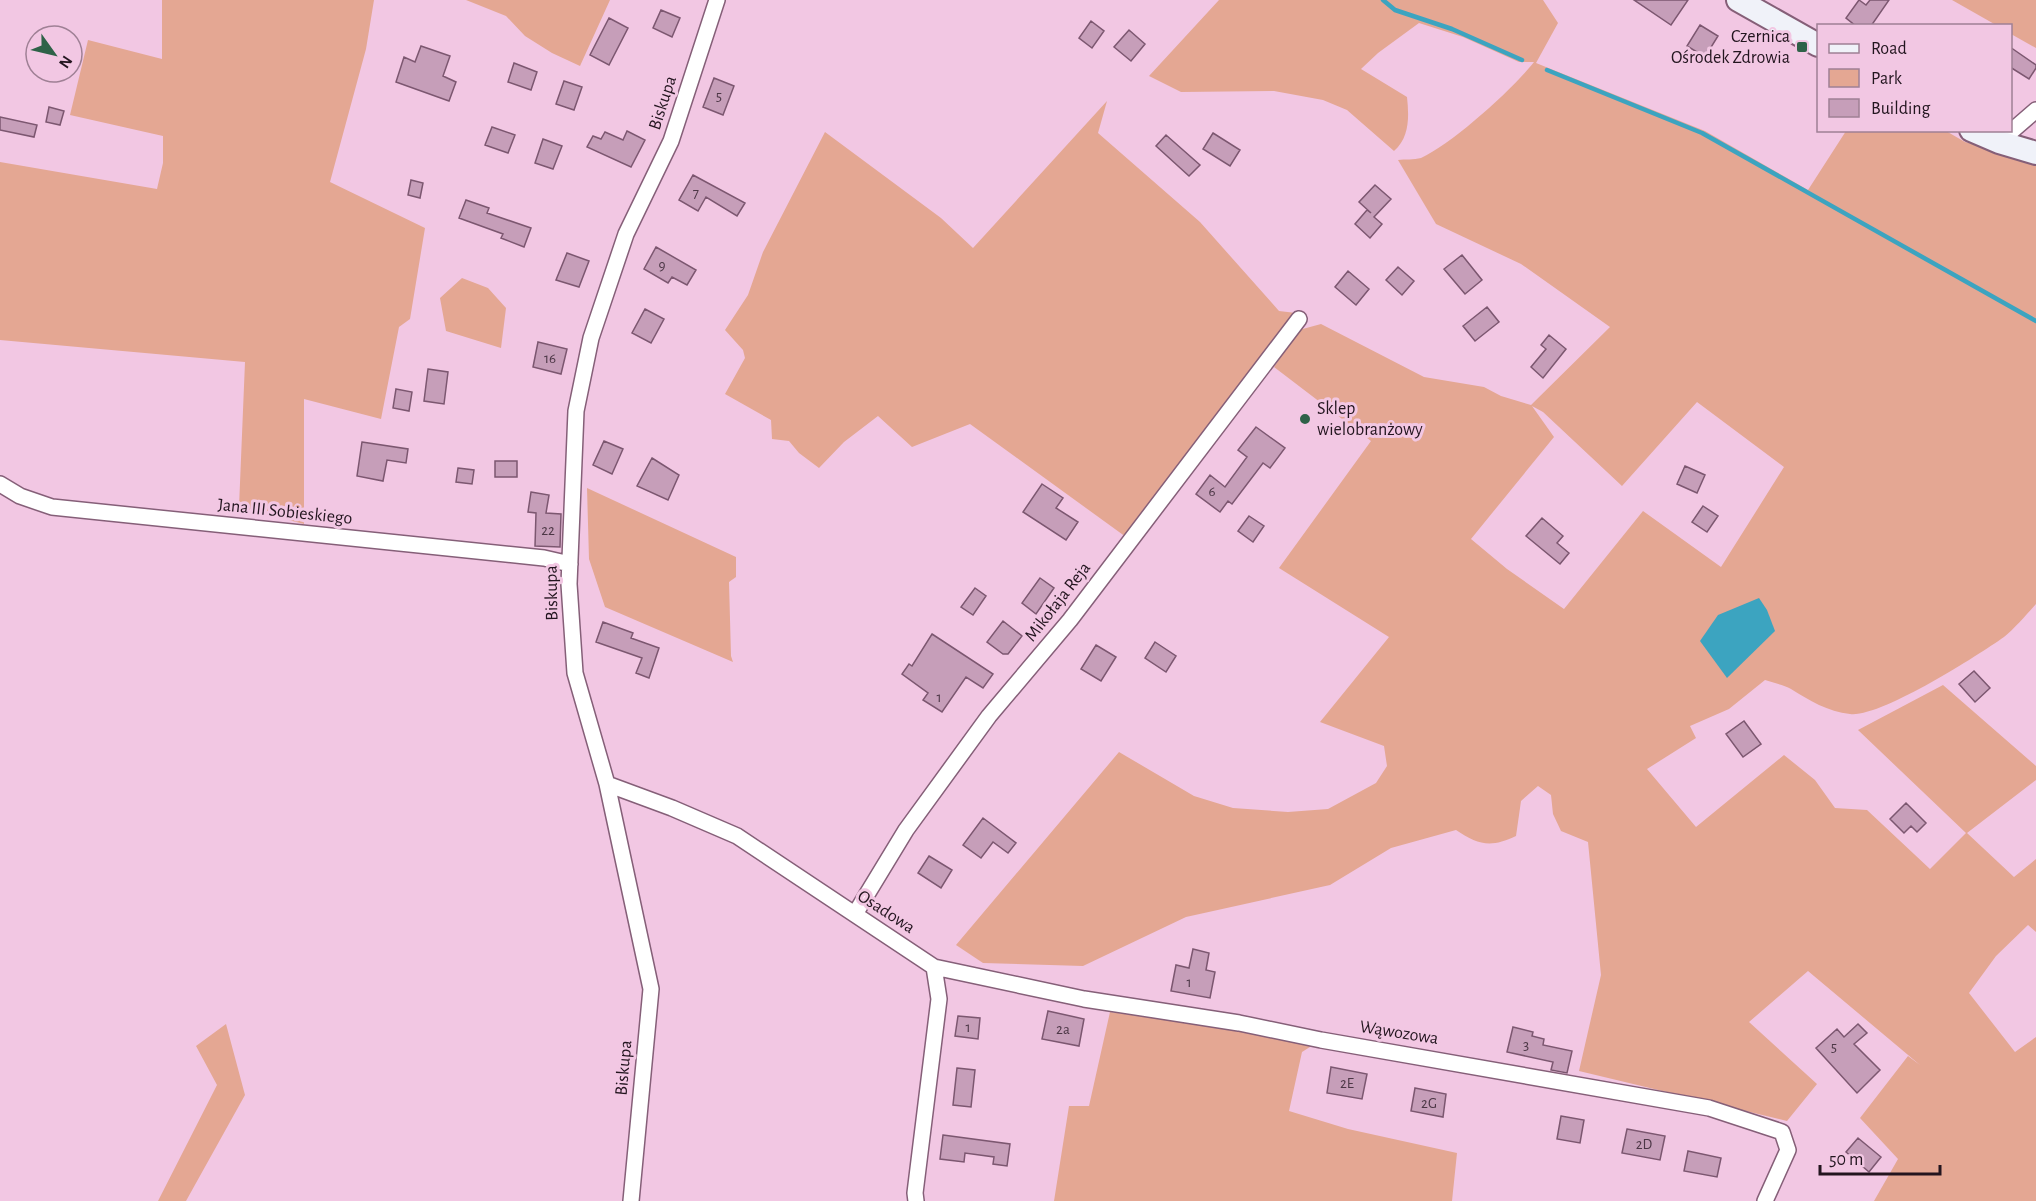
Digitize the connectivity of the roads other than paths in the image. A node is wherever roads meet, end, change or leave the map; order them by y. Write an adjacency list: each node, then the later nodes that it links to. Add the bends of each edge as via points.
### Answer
1 (717, 0): 12 (street, Biskupa, via 672,141 626,234 591,338 576,411)
2 (1738, 0): 3 (street)
3 (1817, 44)
4 (2036, 110): 5 (street)
5 (2012, 131)
6 (1976, 132): 8 (street)
7 (2011, 132): 8 (street)
8 (1999, 142): 9 (street)
9 (2036, 153)
10 (1299, 319): 14 (street, Mikołaja Reja, via 1070,620 988,716 906,830)
11 (0, 484): 12 (street, Jana III Sobieskiego, via 52,507 544,558)
12 (570, 564): 13 (street, Biskupa, via 575,673)
13 (607, 784): 14 (street, Osadowa, via 737,836); 16 (street, Biskupa, via 651,989)
14 (855, 914): 15 (street, Osadowa)
15 (934, 967): 17 (street, via 939,999); 18 (street, Wąwozowa, via 1084,999 1709,1108 1782,1131 1788,1149)
16 (631, 1201)
17 (916, 1201)
18 (1765, 1201)

